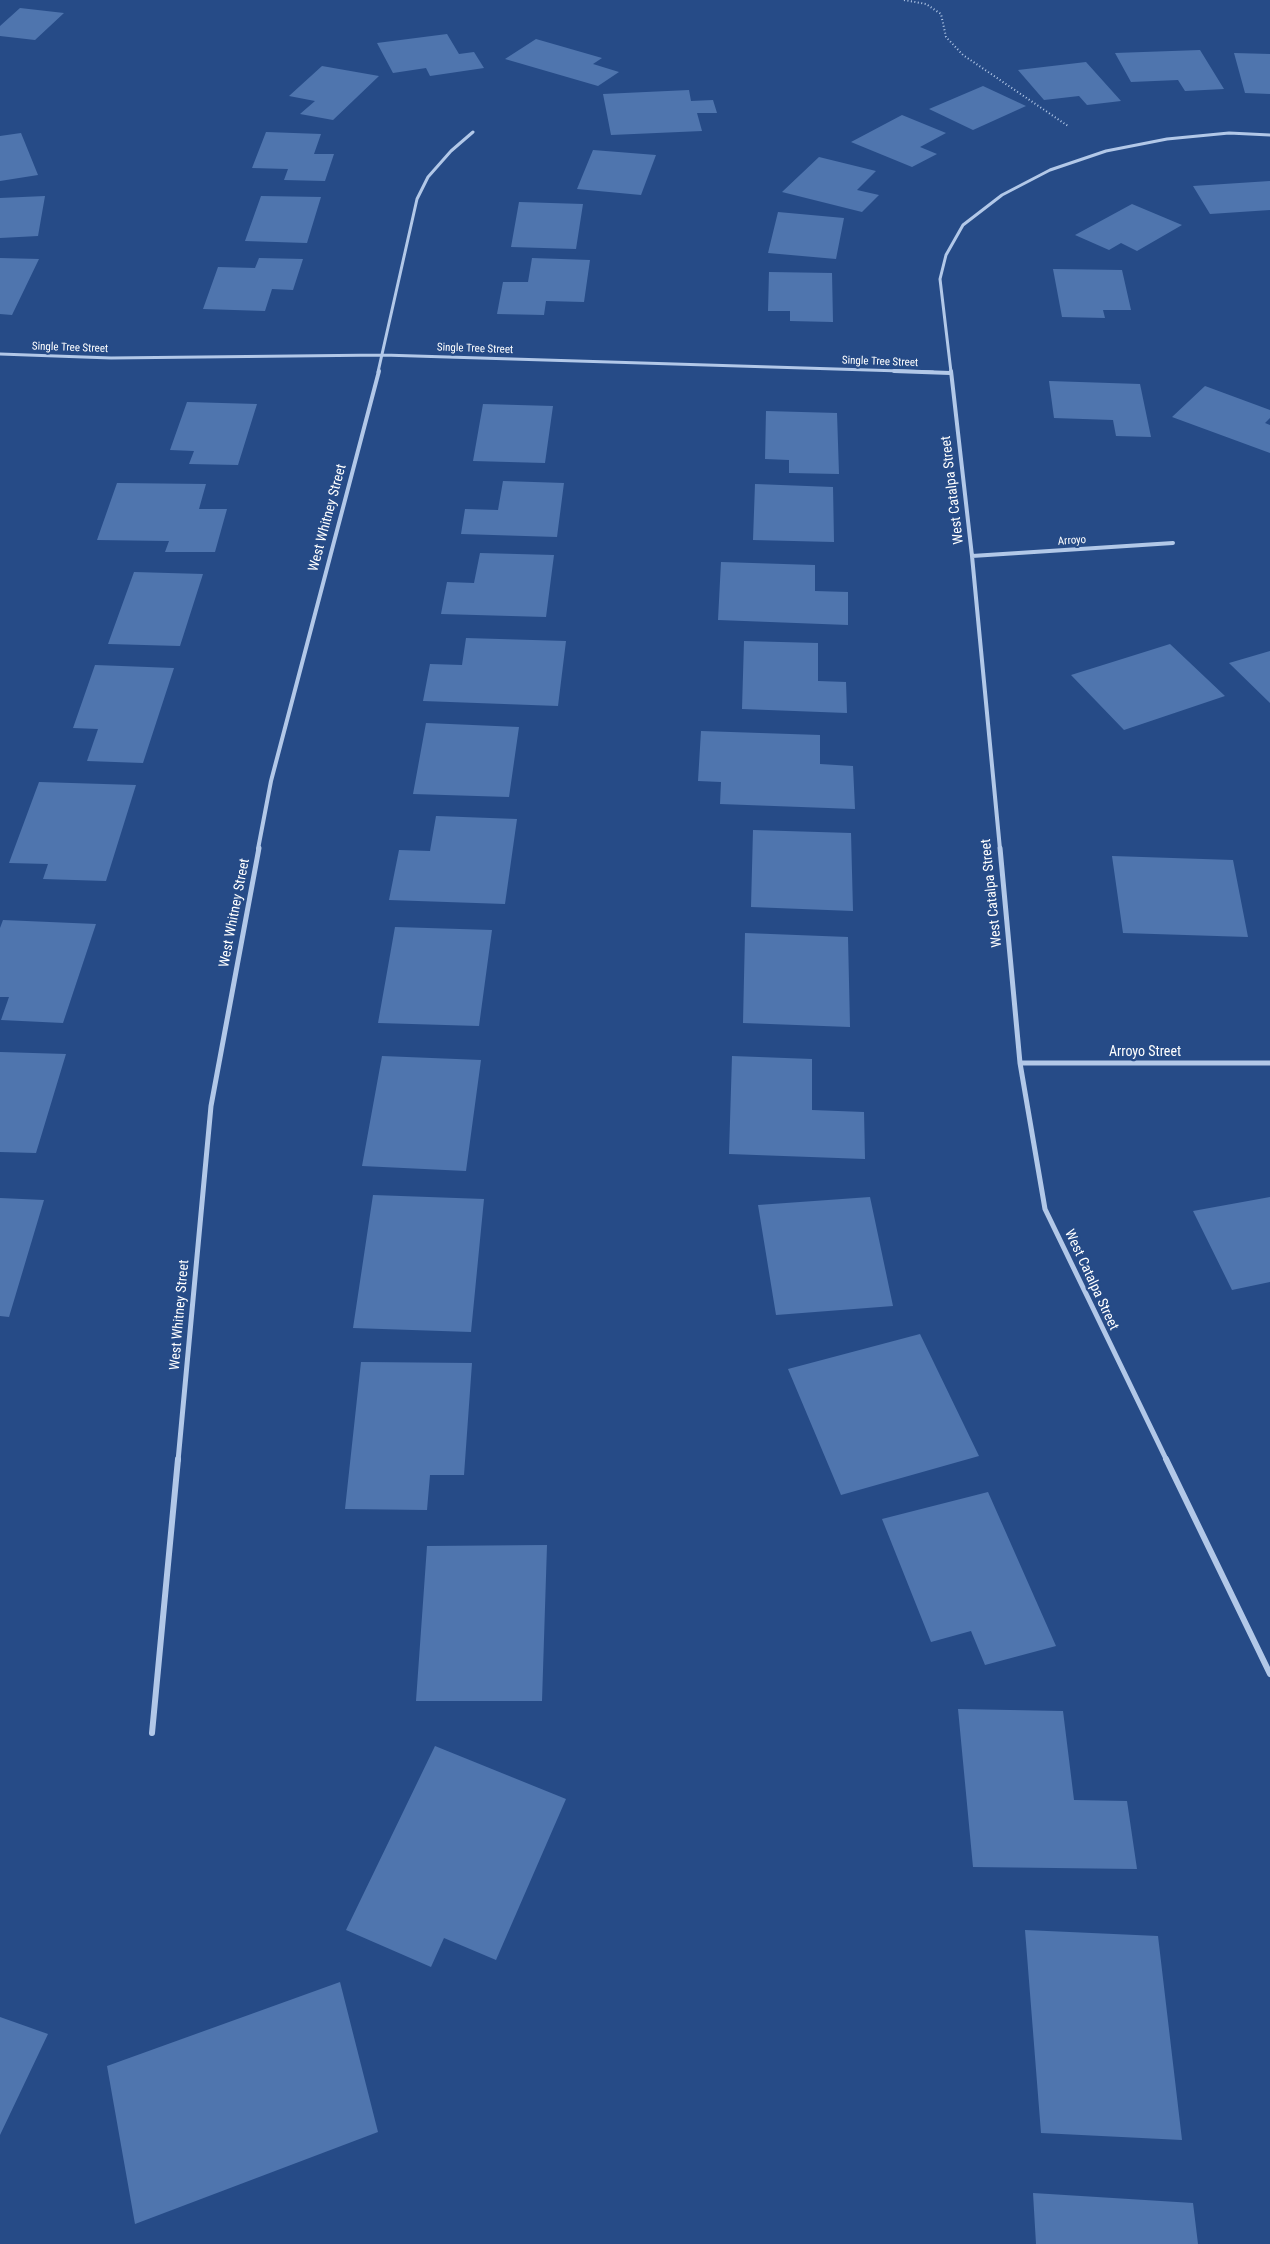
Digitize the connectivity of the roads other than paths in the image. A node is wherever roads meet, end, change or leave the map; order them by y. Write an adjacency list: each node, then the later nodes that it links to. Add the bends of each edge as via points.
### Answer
1 (473, 132): 4 (street, West Whitney Street, via 428,177 417,199)
2 (1270, 135): 5 (street, West Catalpa Street, via 1229,133 1167,138 1106,151 1050,170 1002,195 963,225 946,255 940,279)
3 (0, 354): 4 (street, Single Tree Street, via 111,358)
4 (383, 355): 5 (street, Single Tree Street); 11 (street, West Whitney Street, via 271,781 211,1106)
5 (950, 373): 7 (street, West Catalpa Street)
6 (1173, 543): 7 (street, Arroyo)
7 (972, 556): 8 (street, West Catalpa Street)
8 (1020, 1063): 9 (street, Arroyo Street); 10 (street, West Catalpa Street, via 1045,1209)
9 (1270, 1063)
10 (1270, 1674)
11 (152, 1733)

